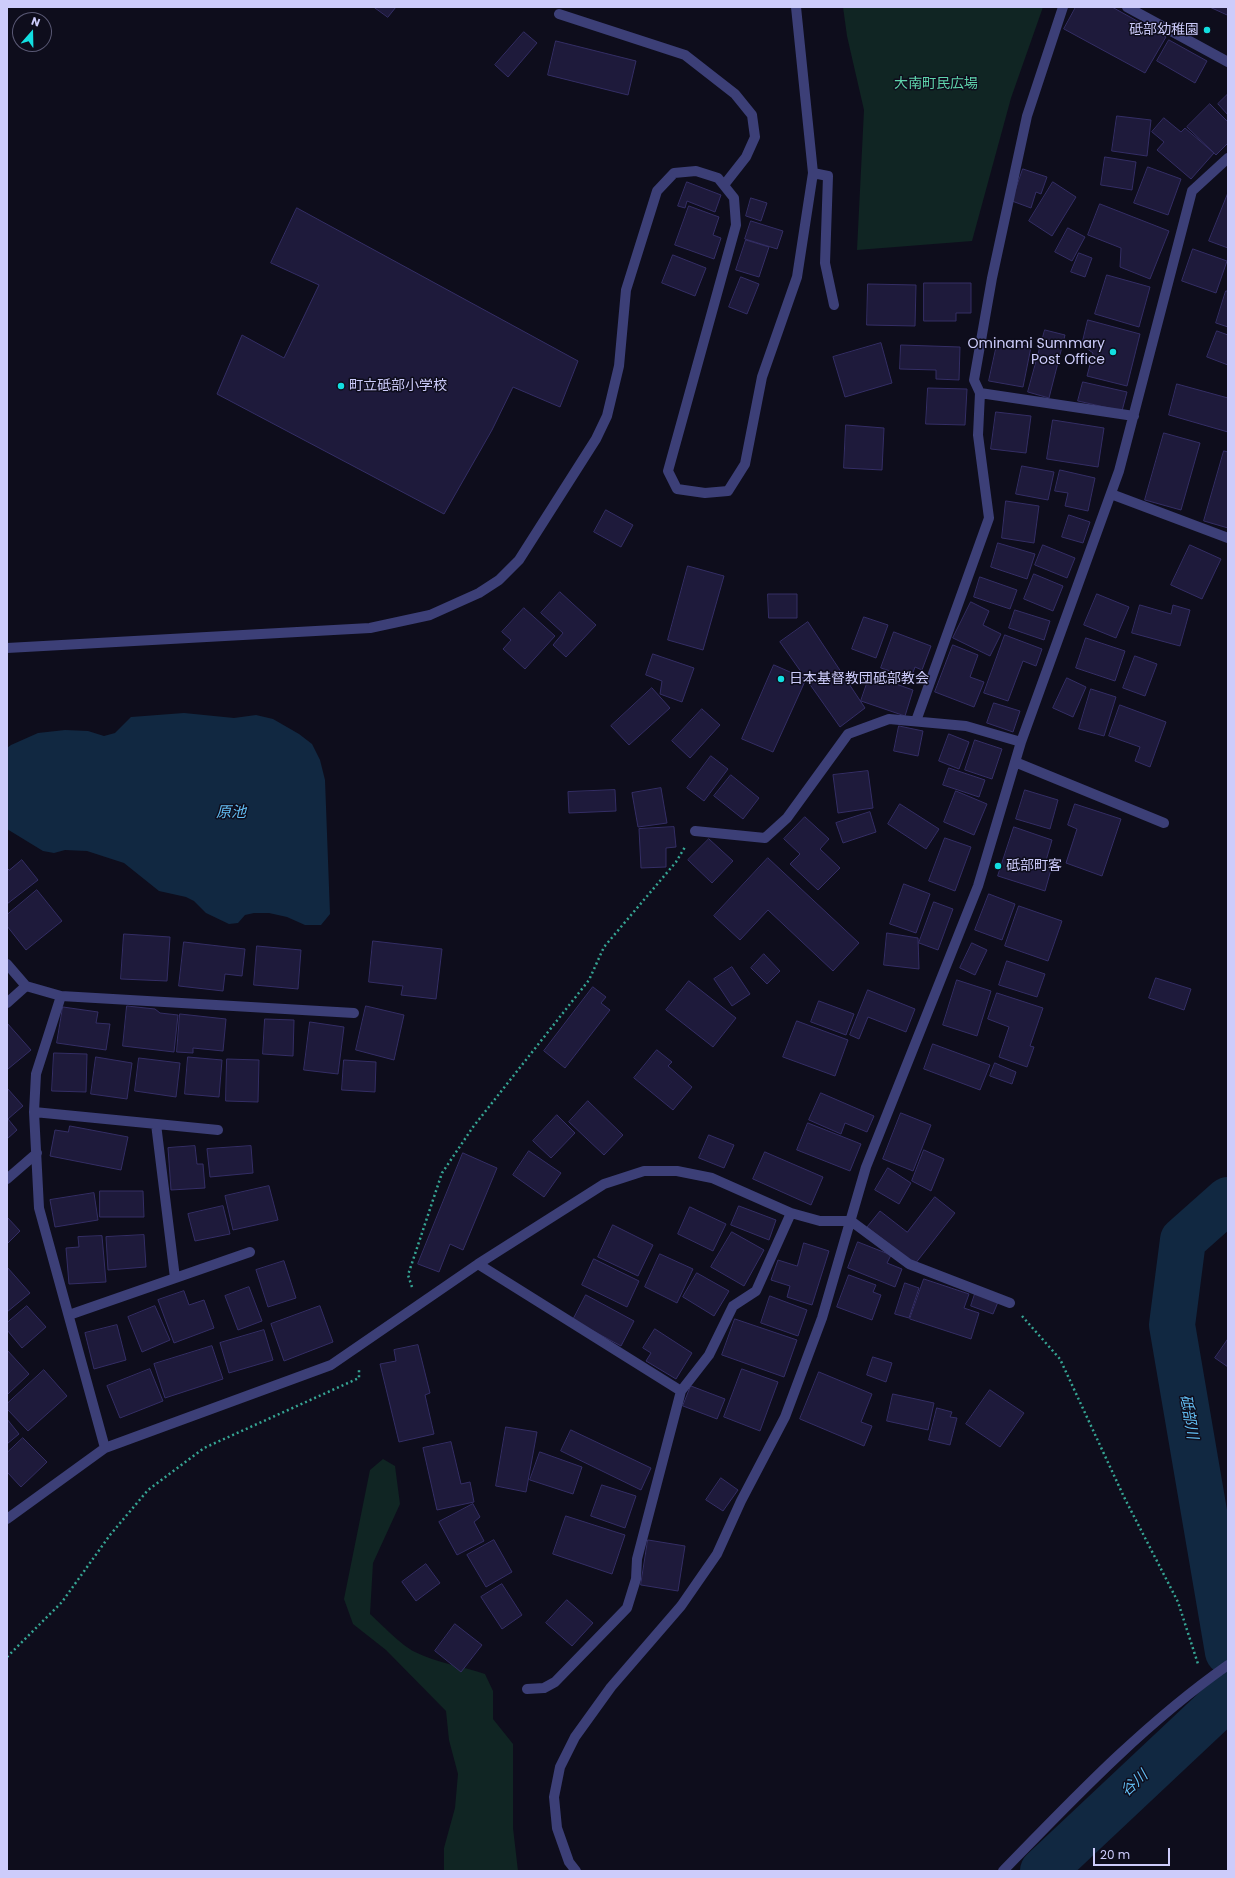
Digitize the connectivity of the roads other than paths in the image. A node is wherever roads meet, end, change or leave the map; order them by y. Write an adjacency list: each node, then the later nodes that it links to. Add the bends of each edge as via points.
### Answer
1 (796, 7): 7 (street)
2 (1063, 7): 10 (street, via 1027,116 992,278 974,380)
3 (1127, 7): 5 (street)
4 (560, 14): 8 (street, via 685,55 735,94 752,115 755,137 746,157)
5 (1228, 62)
6 (1228, 158): 11 (street, via 1192,191)
7 (813, 173): 8 (street, via 797,277 762,378 745,464 728,491 705,493 677,490 668,471 736,225 734,198); 9 (street, via 828,176 825,263)
8 (724, 185): 14 (street, via 718,178 696,171 674,173 657,191 626,290 619,366 607,416 596,439 519,560 499,580 479,594 430,615 370,628)
9 (834, 305)
10 (980, 393): 11 (street); 15 (street, via 978,435 989,518)
11 (1134, 416): 12 (street)
12 (1111, 494): 13 (street); 16 (street)
13 (1228, 538)
14 (7, 648)
15 (916, 721): 16 (street, via 966,726); 19 (street, via 888,719 848,734 787,818 765,838)
16 (1021, 742): 17 (street)
17 (1016, 762): 18 (street); 31 (street, via 978,886 866,1167)
18 (1164, 823)
19 (695, 830)
20 (7, 964): 21 (street)
21 (26, 986): 22 (street); 23 (street)
22 (61, 996): 24 (street); 25 (street, via 36,1074)
23 (7, 1003)
24 (354, 1014)
25 (34, 1112): 26 (street); 28 (street)
26 (156, 1124): 27 (street); 34 (street)
27 (218, 1130)
28 (36, 1154): 29 (street); 36 (street, via 39,1208)
29 (7, 1179)
30 (791, 1213): 31 (street, via 820,1221); 33 (street, via 712,1178 677,1171 644,1171 604,1184); 37 (street, via 756,1291 732,1306 709,1354)
31 (851, 1221): 35 (street, via 909,1264); 42 (street, via 822,1318 785,1417 741,1501 717,1554 681,1606 611,1687 575,1737 560,1767 554,1797 557,1828 569,1862)
32 (250, 1252): 34 (street)
33 (478, 1264): 37 (street); 38 (street, via 331,1365)
34 (175, 1278): 36 (street)
35 (1010, 1302)
36 (69, 1315): 38 (street)
37 (681, 1391): 41 (street, via 637,1559 636,1579 627,1608 555,1682 544,1688)
38 (105, 1448): 39 (street)
39 (7, 1519)
40 (1228, 1665): 43 (street, via 1206,1680 1105,1767)
41 (527, 1689)
42 (576, 1871)
43 (1003, 1871)

